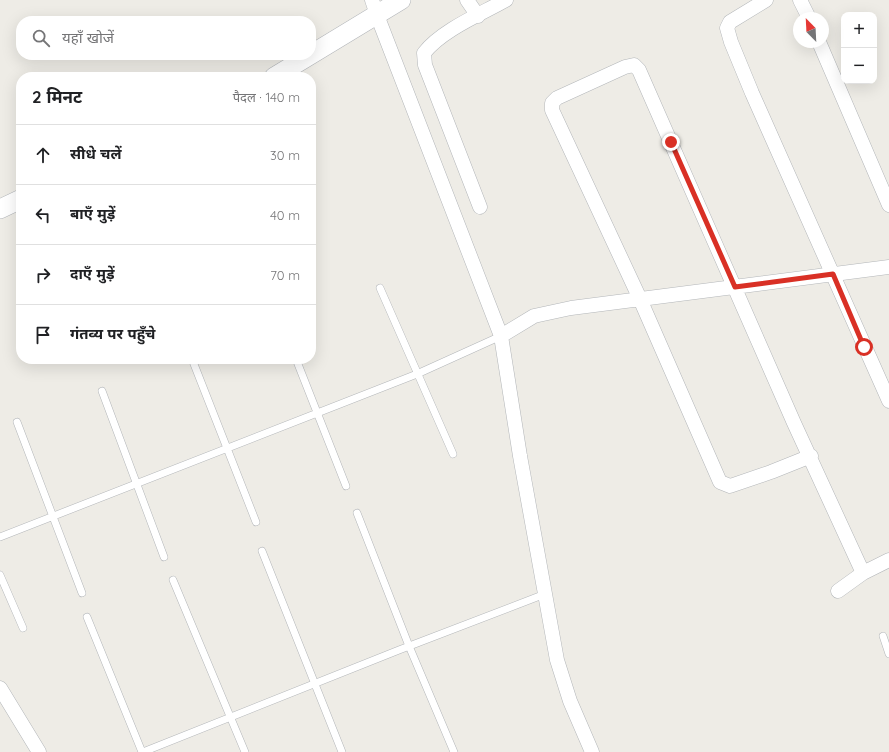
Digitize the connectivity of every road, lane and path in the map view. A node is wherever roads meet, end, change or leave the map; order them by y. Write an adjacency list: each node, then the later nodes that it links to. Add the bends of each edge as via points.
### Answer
1 (401, 0): 6 (main road)
2 (467, 0): 8 (street)
3 (506, 0): 8 (street)
4 (766, 0): 18 (street, via 730,22 727,28 752,93)
5 (800, 0): 7 (street)
6 (375, 8): 9 (main road); 22 (street)
7 (806, 12)
8 (478, 16): 15 (street, via 446,34 429,46 424,53 425,65)
9 (316, 48)
10 (823, 48): 14 (street)
11 (299, 60): 12 (main road)
12 (281, 72)
13 (16, 201): 16 (main road)
14 (889, 205)
15 (480, 207)
16 (0, 209)
17 (889, 267): 18 (street)
18 (833, 274): 19 (street); 27 (street)
19 (735, 287): 21 (street); 21 (street, via 639,70 634,65 557,98 552,103 552,110); 32 (street)
20 (380, 288): 25 (lane)
21 (640, 299): 22 (street, via 571,308 534,316); 32 (street, via 720,482 730,486)
22 (501, 336): 25 (lane); 47 (street)
23 (194, 364): 30 (lane)
24 (298, 364): 28 (lane)
25 (417, 374): 28 (lane); 31 (lane)
26 (102, 391): 33 (lane)
27 (889, 401)
28 (317, 413): 30 (lane); 34 (lane)
29 (17, 422): 36 (lane)
30 (228, 448): 33 (lane); 37 (lane)
31 (453, 454)
32 (811, 456): 42 (street)
33 (136, 484): 36 (lane); 40 (lane)
34 (346, 486)
35 (357, 512): 51 (lane)
36 (52, 517): 38 (lane); 46 (lane)
37 (256, 522)
38 (0, 537)
39 (262, 551): 53 (lane)
40 (164, 557)
41 (889, 560): 42 (street)
42 (863, 573): 45 (street)
43 (0, 575): 49 (lane)
44 (173, 580): 55 (lane)
45 (838, 591)
46 (82, 594)
47 (545, 594): 51 (lane); 61 (street, via 560,673)
48 (87, 617): 57 (lane)
49 (23, 628)
50 (883, 636): 52 (lane)
51 (409, 646): 53 (lane); 60 (lane)
52 (889, 654)
53 (315, 683): 55 (lane); 59 (lane)
54 (0, 688): 56 (street)
55 (231, 717): 57 (lane); 58 (lane)
56 (39, 752)
57 (142, 752)
58 (245, 752)
59 (342, 752)
60 (454, 752)
61 (592, 752)

